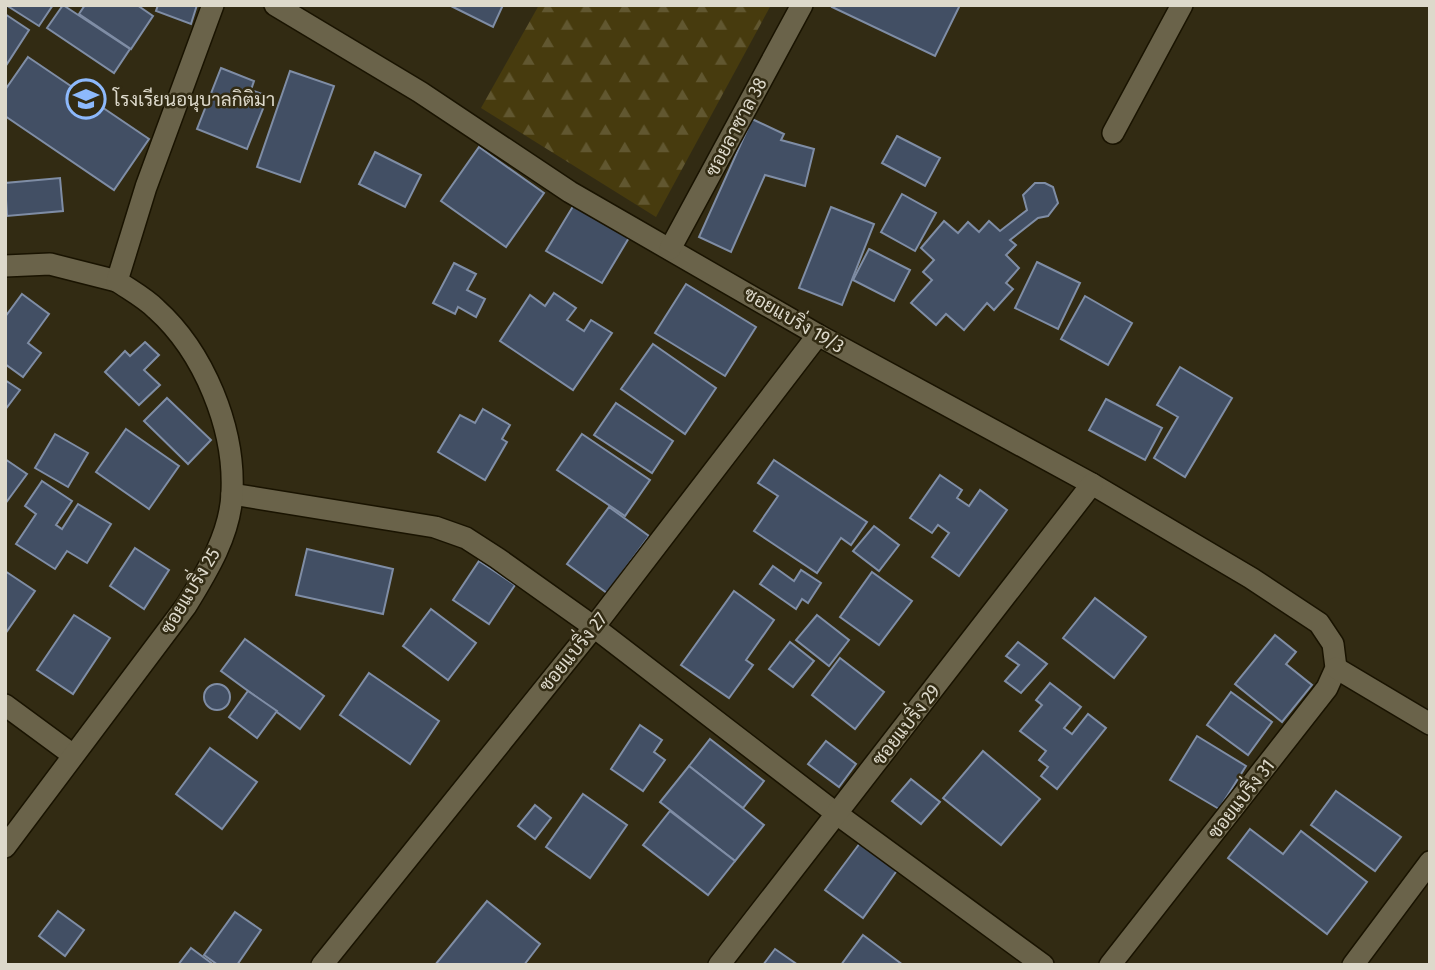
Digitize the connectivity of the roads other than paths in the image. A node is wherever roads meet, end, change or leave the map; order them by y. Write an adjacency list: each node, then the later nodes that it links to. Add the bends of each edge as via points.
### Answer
1 (213, 5): 8 (street)
2 (275, 5): 6 (street, ซอยแบริ่ง 19/3, via 419,92 570,192)
3 (802, 5): 6 (street, ซอยลาซาล 38)
4 (1182, 5): 5 (street)
5 (1114, 133)
6 (670, 249): 9 (street, ซอยแบริ่ง 19/3)
7 (5, 266): 8 (street, via 50,264)
8 (117, 281): 11 (street, ซอยแบริ่ง 25, via 156,309 191,349 213,393 225,433)
9 (818, 335): 10 (street, ซอยแบริ่ง 19/3); 12 (street, ซอยแบริ่ง 27)
10 (1092, 484): 13 (street, ซอยแบริ่ง 19/3, via 1320,624 1333,644); 17 (street, ซอยแบริ่ง 29)
11 (232, 494): 12 (street, via 435,527 466,538); 16 (street, ซอยแบริ่ง 25, via 208,570)
12 (594, 627): 17 (street); 20 (street, ซอยแบริ่ง 27)
13 (1336, 668): 15 (street); 23 (street, ซอยแบริ่ง 31, via 1312,710)
14 (5, 705): 16 (street)
15 (1430, 724)
16 (73, 755): 18 (street, ซอยแบริ่ง 25)
17 (837, 814): 21 (street, ซอยแบริ่ง 29); 22 (street)
18 (5, 847)
19 (1430, 862): 24 (street)
20 (322, 965)
21 (719, 965)
22 (1043, 965)
23 (1110, 965)
24 (1353, 965)

